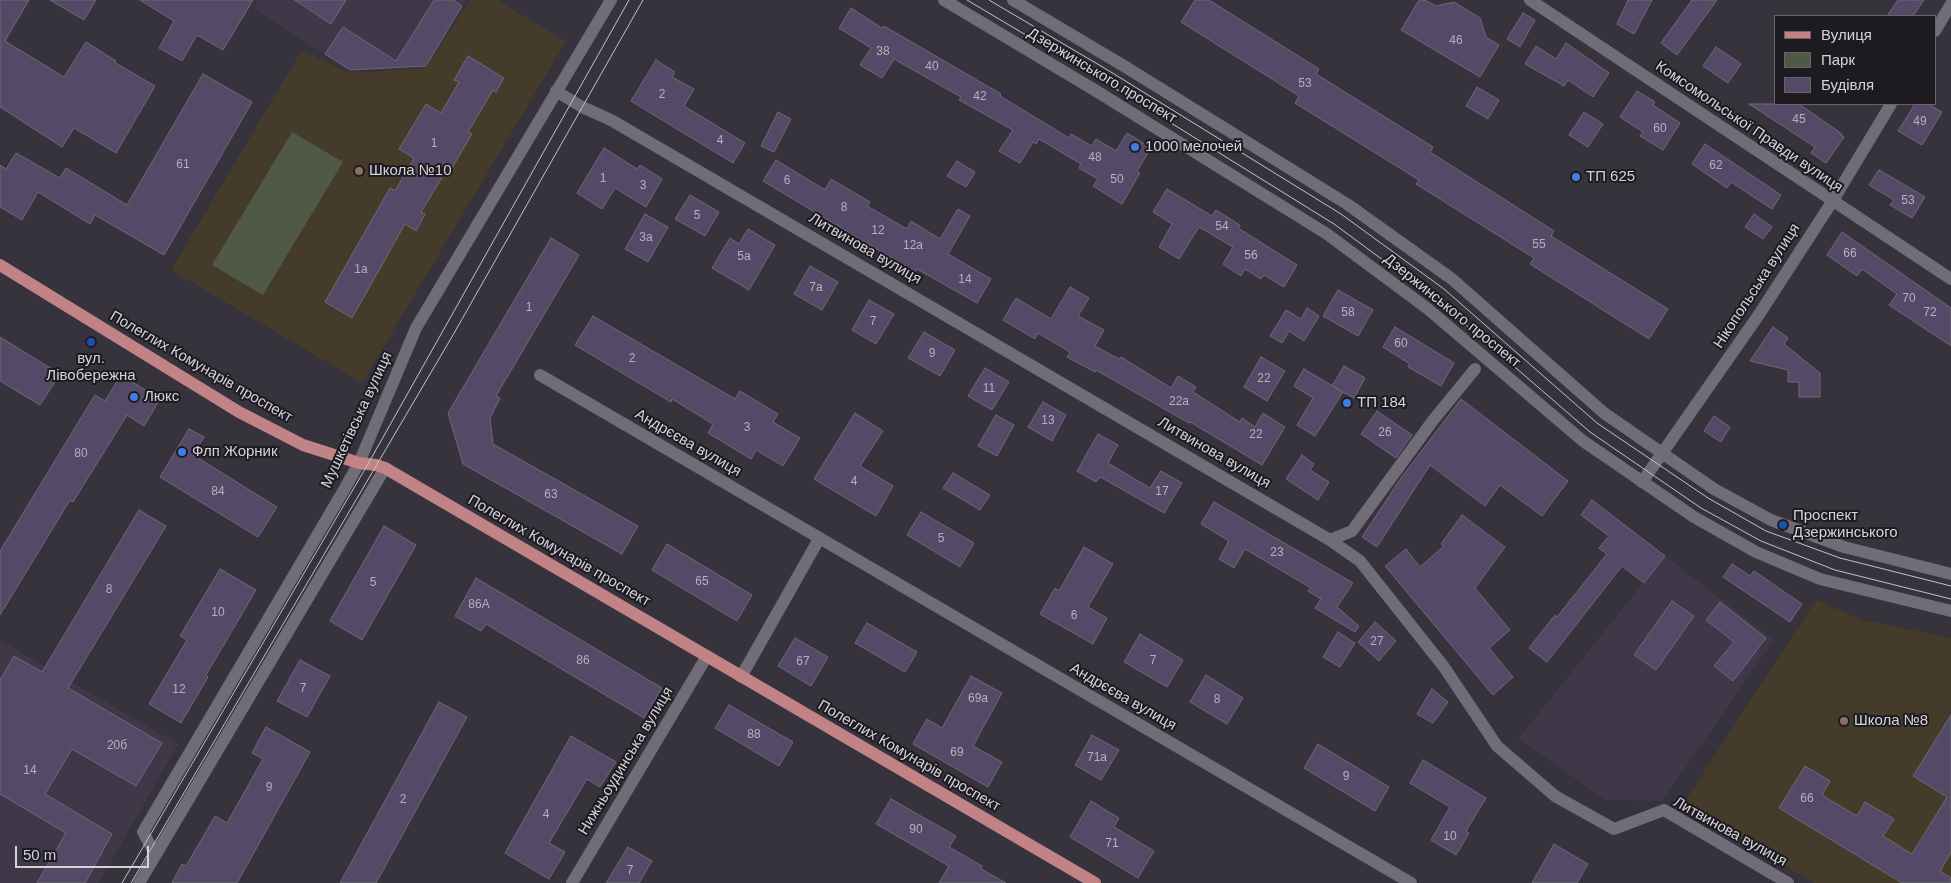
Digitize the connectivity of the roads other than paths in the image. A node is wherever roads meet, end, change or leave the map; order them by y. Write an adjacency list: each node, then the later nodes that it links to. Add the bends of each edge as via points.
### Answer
1 (611, 0): 7 (street, Мушкетівська вулиця)
2 (944, 0): 17 (street, Дзержинського проспект, via 1327,234 1428,309 1583,441)
3 (1012, 0): 14 (street, Дзержинського проспект, via 1347,204 1452,279 1604,414)
4 (1530, 0): 9 (street, Комсомольської Правди вулиця)
5 (1951, 4): 6 (street)
6 (1936, 29)
7 (556, 91): 15 (street, Мушкетівська вулиця, via 416,328); 19 (street, Литвинова вулиця, via 611,120)
8 (1890, 105): 9 (street, Нікопольська вулиця)
9 (1832, 202): 11 (street, Комсомольської Правди вулиця); 14 (street, Нікопольська вулиця)
10 (0, 265): 15 (main road, Полеглих Комунарів проспект, via 240,412 303,445)
11 (1951, 279)
12 (1475, 369): 19 (street, via 1352,531)
13 (540, 375): 18 (street, Андрєєва вулиця)
14 (1662, 454): 17 (street, Нікопольська вулиця); 20 (street, Дзержинського проспект, via 1714,489 1771,520 1844,547)
15 (358, 463): 16 (main road, Полеглих Комунарів проспект); 24 (street, Мушкетівська вулиця, via 143,832)
16 (385, 468): 22 (main road, Полеглих Комунарів проспект); 24 (street)
17 (1642, 482): 21 (street, Дзержинського проспект, via 1694,517 1756,552 1820,579)
18 (819, 539): 23 (street); 28 (street, Андрєєва вулиця)
19 (1330, 540): 29 (street, Литвинова вулиця, via 1360,562 1444,667 1496,746 1555,796 1614,829 1664,810)
20 (1951, 574)
21 (1951, 611)
22 (707, 656): 23 (main road, Полеглих Комунарів проспект); 26 (street, Нижньоудинська вулиця)
23 (741, 677): 27 (main road, Полеглих Комунарів проспект)
24 (156, 854): 25 (street)
25 (139, 883)
26 (572, 883)
27 (1095, 883)
28 (1411, 883)
29 (1788, 883)

